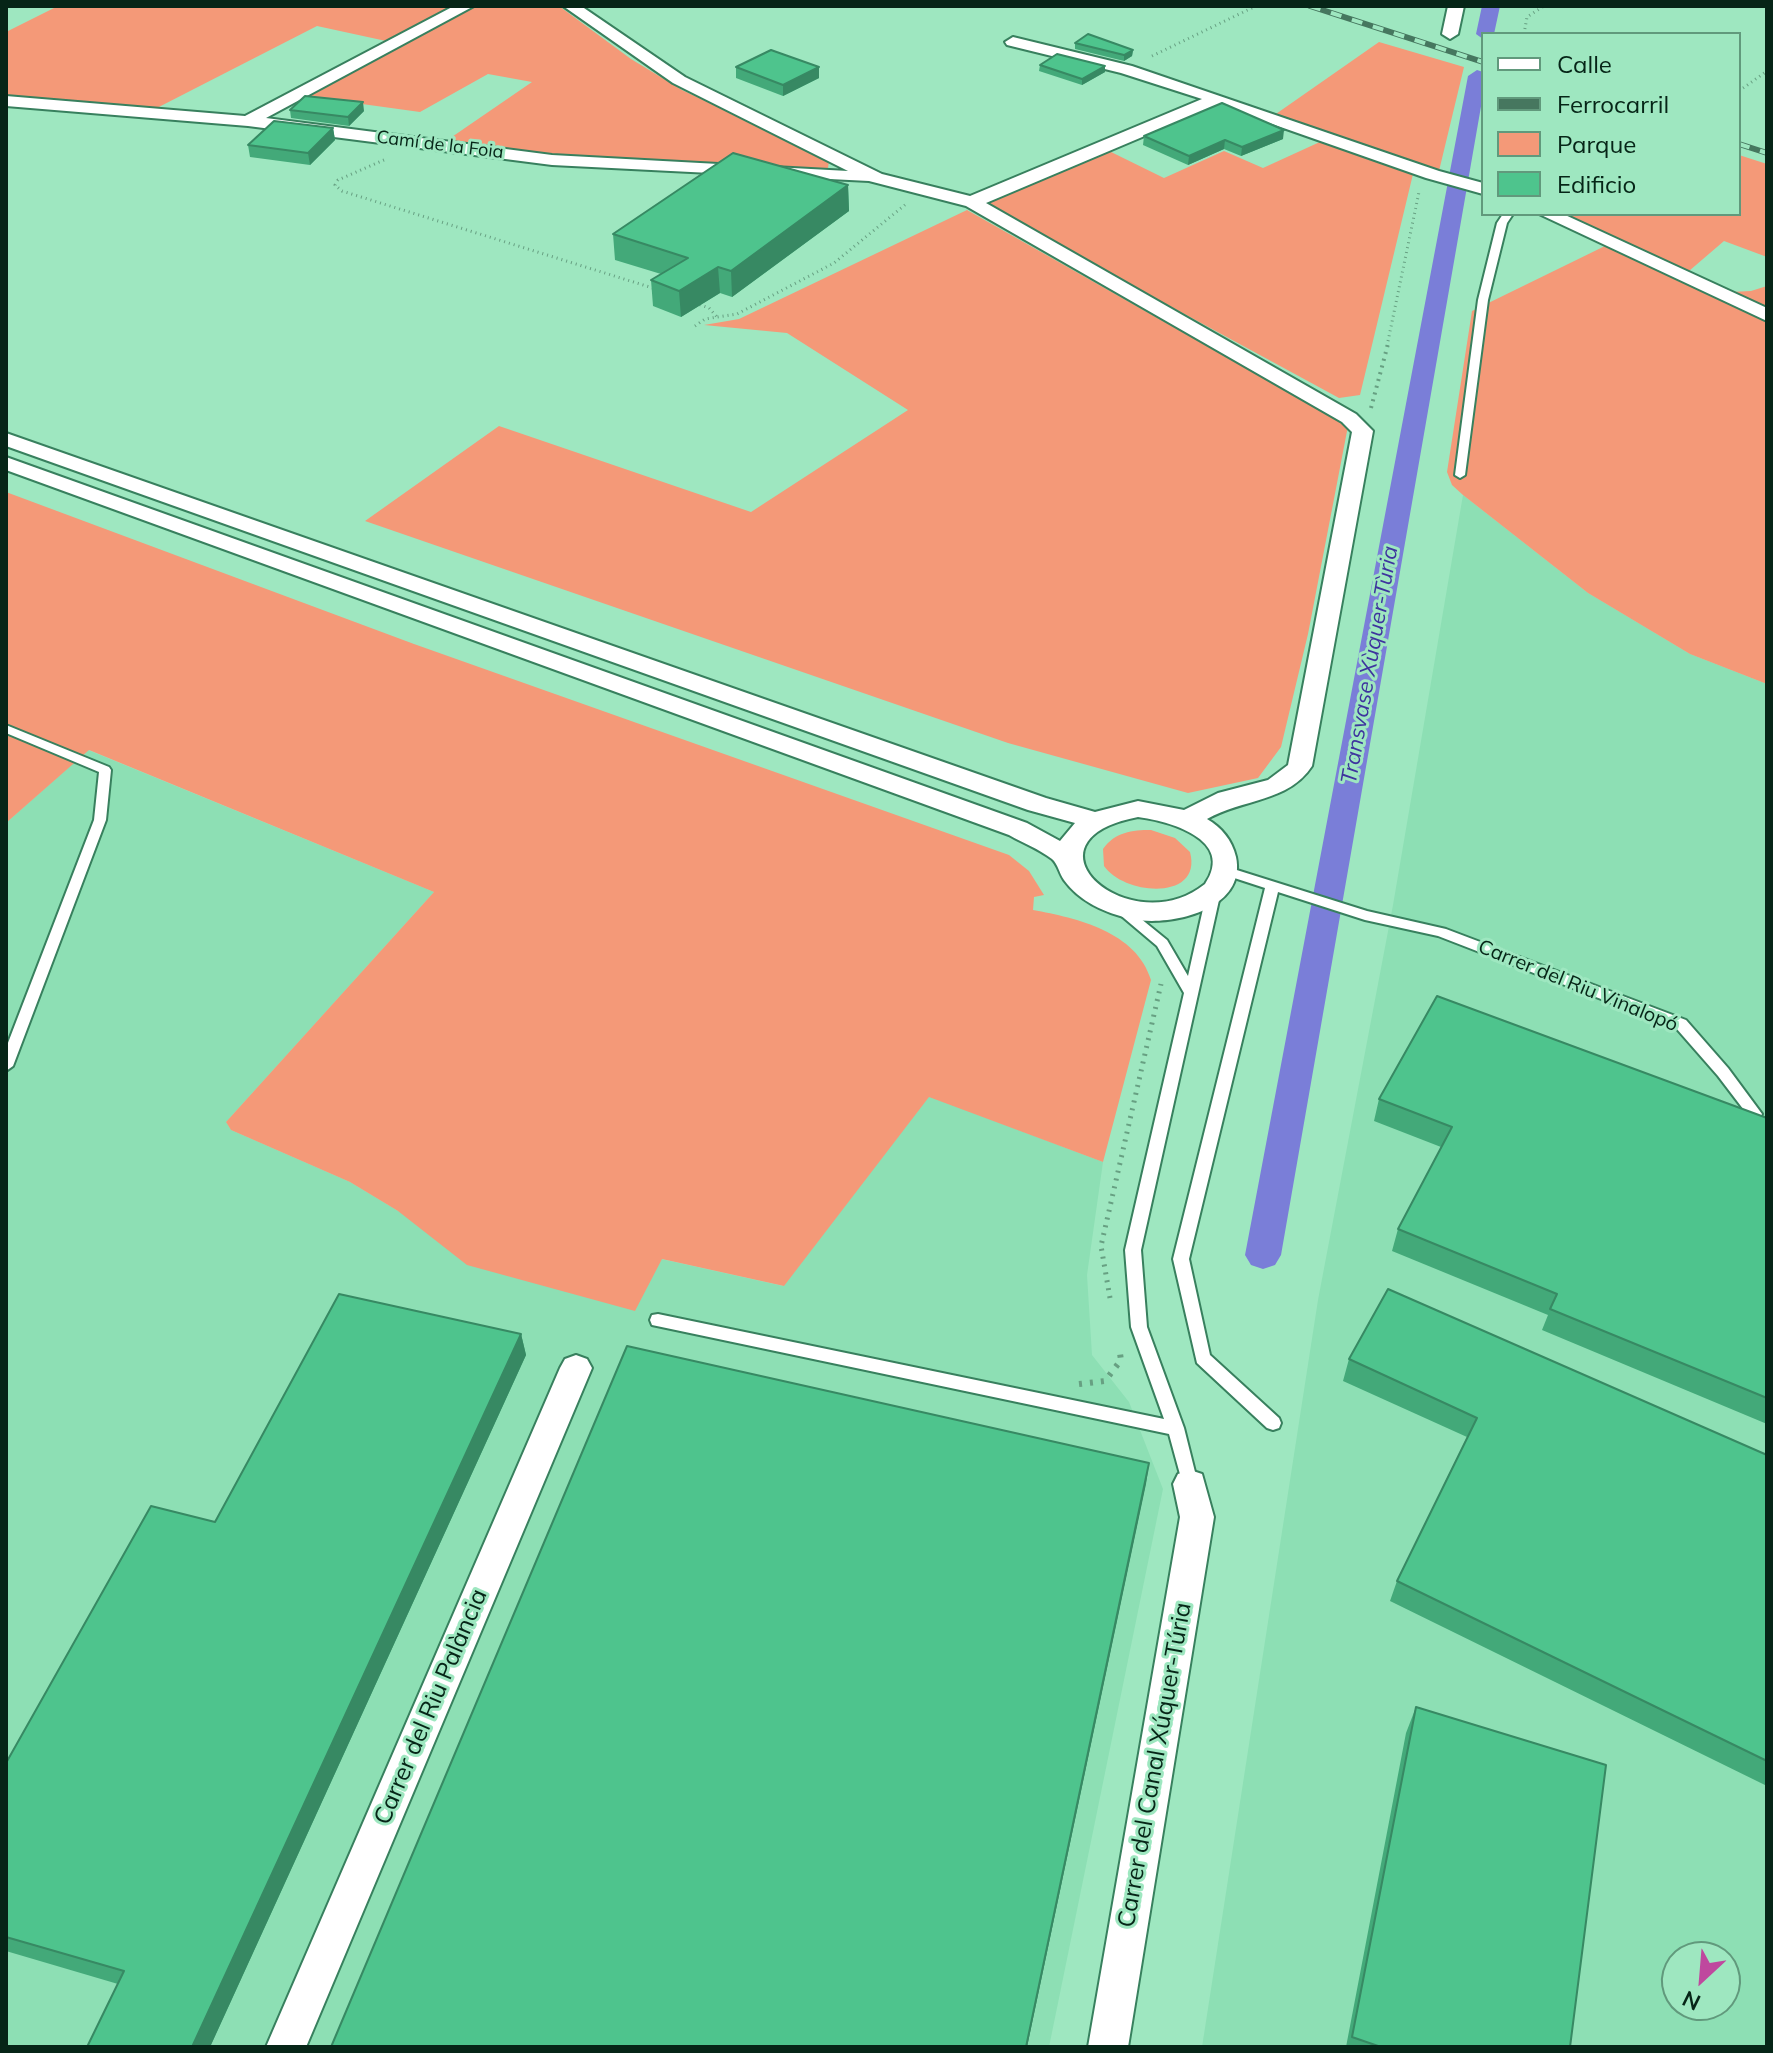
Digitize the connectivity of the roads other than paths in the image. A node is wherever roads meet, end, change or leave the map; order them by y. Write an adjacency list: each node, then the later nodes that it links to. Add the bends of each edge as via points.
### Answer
1 (466, 6): 8 (street)
2 (571, 6): 9 (street, via 679,80)
3 (1456, 6): 4 (street)
4 (1450, 34)
5 (1013, 42): 6 (street, via 1126,69)
6 (1217, 99): 10 (street, via 1431,176); 11 (street)
7 (6, 101): 8 (street, Camí de la Foia)
8 (248, 121): 9 (street, Camí de la Foia, via 552,160)
9 (876, 178): 11 (street)
10 (1480, 188)
11 (972, 202): 19 (street, via 1222,343 1363,431 1300,766 1291,780 1229,798)
12 (1507, 216): 17 (lane, via 1483,300)
13 (1552, 216): 14 (street)
14 (1767, 315)
15 (6, 439): 20 (street)
16 (6, 463): 21 (street, via 1018,829)
17 (1460, 475)
18 (6, 729): 26 (lane, via 105,770 100,820)
19 (1187, 819): 20 (street, via 1138,809); 22 (street, via 1217,841 1224,856)
20 (1094, 820): 21 (street, via 1080,830)
21 (1069, 857): 24 (street, via 1082,886)
22 (1219, 881): 23 (lane, Carrer del Riu Vinalopó); 24 (street, via 1199,902 1160,912); 25 (lane)
23 (1280, 886): 28 (lane, Carrer del Riu Vinalopó, via 1365,915 1441,932 1681,1024); 31 (lane, via 1181,1259 1203,1358)
24 (1116, 906): 25 (lane, via 1162,943)
25 (1190, 992): 32 (lane, via 1133,1250 1139,1327)
26 (6, 1066)
27 (1710, 1098): 28 (street, Carrer del Riu Vinalopó)
28 (1761, 1117)
29 (658, 1320): 32 (lane)
30 (576, 1368): 34 (street, Carrer del Riu Palància)
31 (1273, 1423)
32 (1176, 1428): 33 (lane)
33 (1190, 1484): 35 (street, Carrer del Canal Xúquer-Túria, via 1197,1517)
34 (286, 2047)
35 (1108, 2047)

